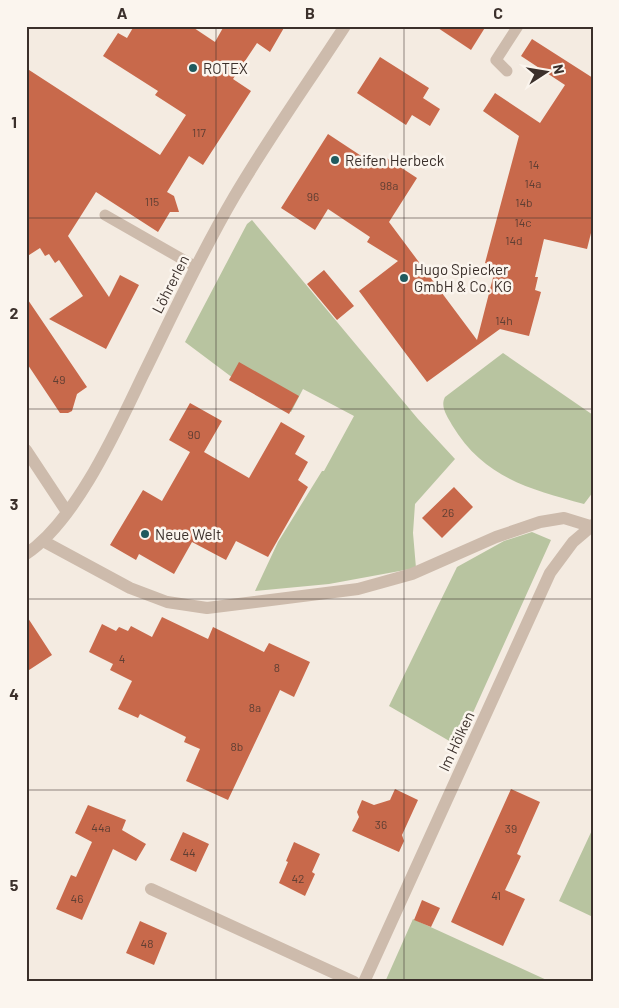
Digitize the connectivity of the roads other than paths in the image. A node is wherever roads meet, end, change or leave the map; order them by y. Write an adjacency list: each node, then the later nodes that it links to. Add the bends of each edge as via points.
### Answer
1 (345, 26): 5 (street, Löhrerlen, via 234,197)
2 (518, 26): 3 (lane, via 496,60)
3 (508, 71)
4 (105, 215): 5 (lane)
5 (196, 267): 7 (street, Löhrerlen, via 104,454)
6 (26, 450): 7 (street)
7 (67, 512): 9 (street, Löhrerlen)
8 (592, 526): 9 (street, via 564,518 540,522 496,537 412,574 358,589 207,608 167,602 130,588); 13 (street, Im Hölken, via 573,542 550,573)
9 (43, 541): 10 (street, Löhrerlen)
10 (26, 554)
11 (151, 889): 12 (street)
12 (354, 982)
13 (364, 982)

